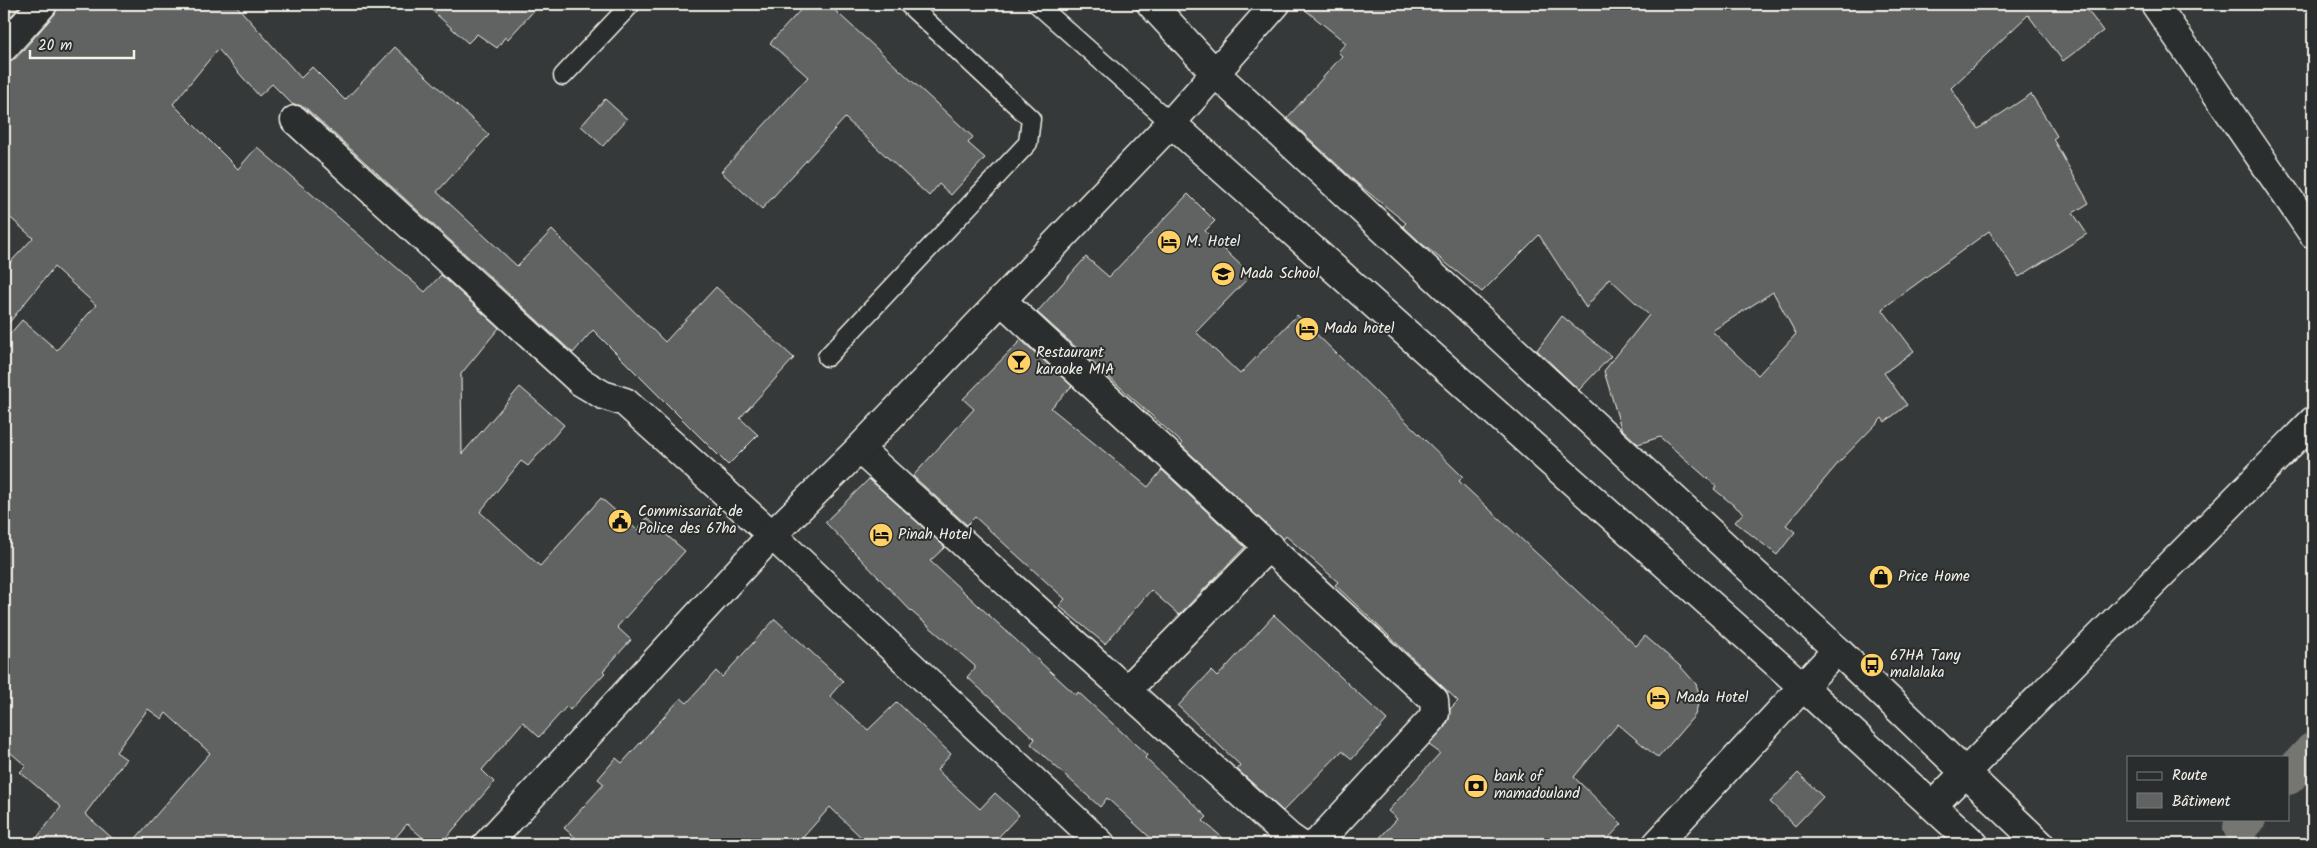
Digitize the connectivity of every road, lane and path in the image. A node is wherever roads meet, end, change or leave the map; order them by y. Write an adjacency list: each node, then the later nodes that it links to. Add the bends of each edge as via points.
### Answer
1 (43, 4): 8 (street)
2 (631, 4): 10 (lane)
3 (908, 4): 15 (lane, via 1031,120 1028,143)
4 (1037, 4): 12 (lane)
5 (1151, 4): 9 (street)
6 (1276, 4): 9 (street)
7 (2155, 4): 13 (street)
8 (4, 47)
9 (1215, 73): 12 (street); 20 (street)
10 (563, 76)
11 (295, 120): 18 (street, via 581,382 626,402)
12 (1171, 123): 14 (street); 21 (street)
13 (2313, 234)
14 (1001, 300): 17 (street); 19 (street)
15 (827, 357)
16 (2313, 421): 23 (street)
17 (859, 449): 18 (street); 22 (street)
18 (772, 535): 25 (street); 26 (street)
19 (1269, 546): 22 (street); 28 (street, via 1434,700 1436,706 1431,720)
20 (1837, 650): 21 (street); 23 (street)
21 (1803, 687): 24 (street); 29 (street)
22 (1127, 690): 27 (street)
23 (1964, 772): 24 (street); 31 (street)
24 (1933, 805): 30 (street)
25 (487, 844)
26 (1101, 844)
27 (1299, 844)
28 (1314, 844)
29 (1657, 844)
30 (1974, 844)
31 (2040, 844)

